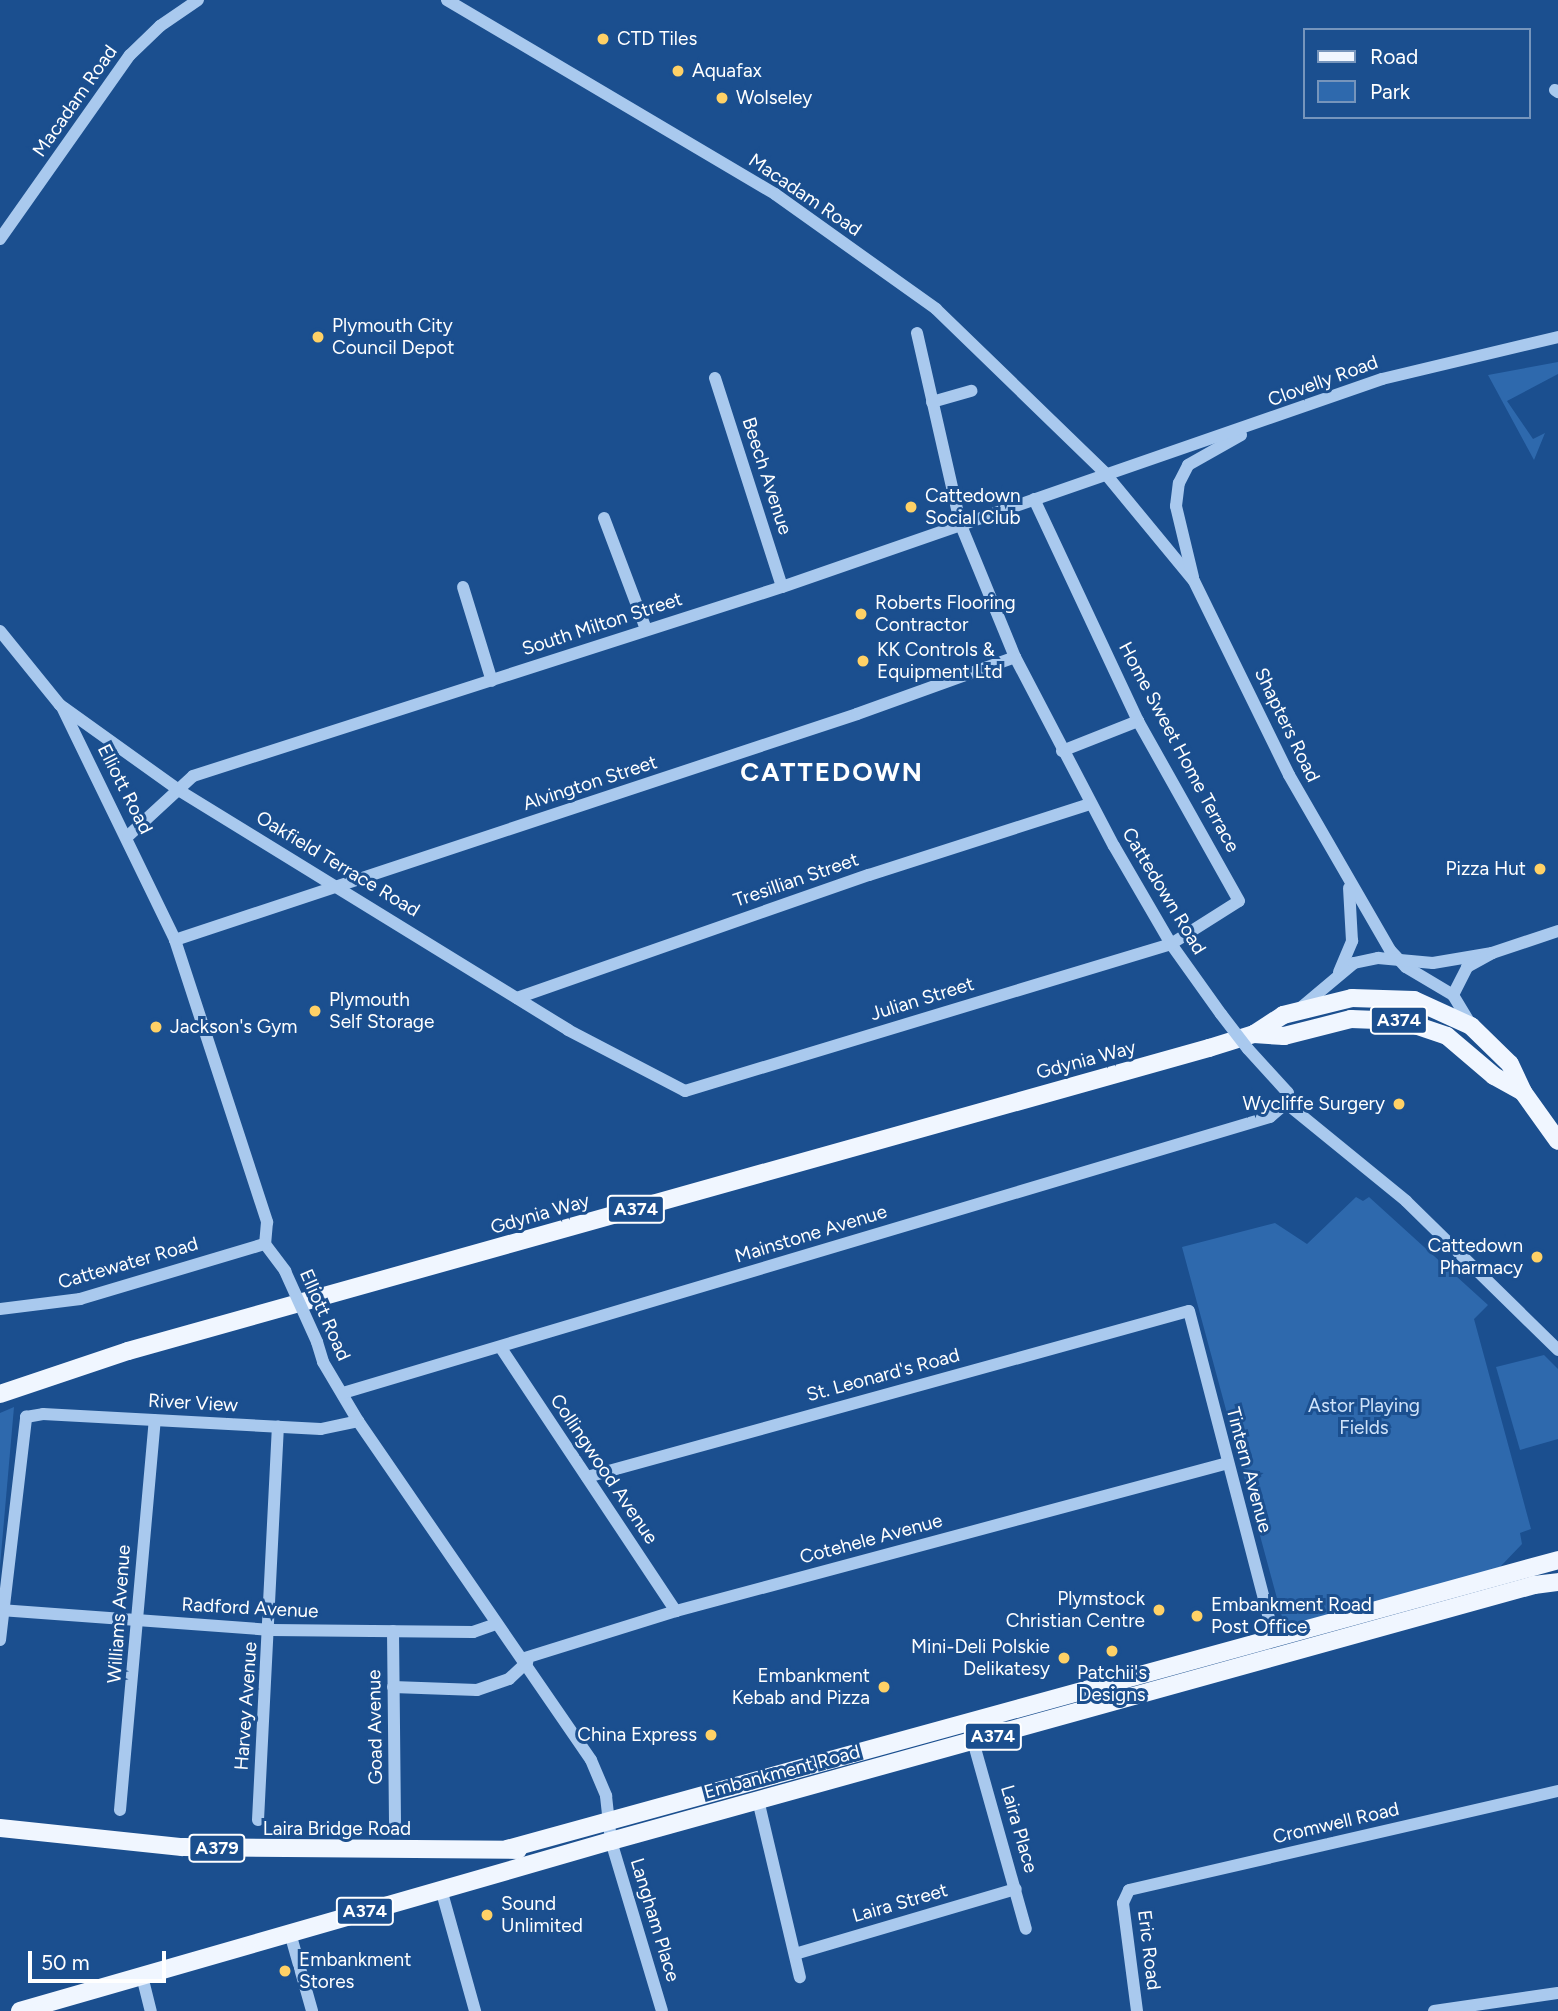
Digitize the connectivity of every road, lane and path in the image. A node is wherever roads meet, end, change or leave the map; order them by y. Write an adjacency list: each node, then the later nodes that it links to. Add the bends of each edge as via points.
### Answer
1 (198, 0): 3 (street, Macadam Road, via 160,26 130,55)
2 (447, 0): 10 (street, Macadam Road, via 775,194 936,309)
3 (0, 239)
4 (916, 333): 8 (street, Cattedown Road)
5 (1558, 337): 9 (street, Clovelly Road, via 1382,379)
6 (715, 377): 16 (street, Beech Avenue)
7 (971, 391): 8 (street)
8 (932, 402): 13 (street, Cattedown Road)
9 (1254, 427): 10 (street, Clovelly Road); 14 (street, Shapters Road, via 1188,465 1179,483 1176,506)
10 (1104, 472): 11 (street, South Milton Street); 14 (street, Shapters Road)
11 (1034, 499): 13 (street, South Milton Street); 22 (street, Home Sweet Home Terrace)
12 (604, 518): 17 (street)
13 (960, 523): 16 (street, South Milton Street); 19 (street, Cattedown Road)
14 (1194, 581): 27 (street, Shapters Road)
15 (463, 587): 20 (street)
16 (782, 587): 17 (street, South Milton Street)
17 (646, 629): 20 (street, South Milton Street)
18 (0, 631): 21 (street, Oakfield Terrace Road)
19 (1015, 657): 23 (street, Cattedown Road); 28 (street, Alvington Street, via 858,714)
20 (492, 681): 24 (street, South Milton Street, via 192,776)
21 (60, 705): 24 (street, Oakfield Terrace Road); 26 (street, Elliott Road)
22 (1138, 721): 23 (street); 31 (street, Home Sweet Home Terrace, via 1239,901)
23 (1062, 751): 25 (street, Cattedown Road)
24 (180, 791): 26 (street, South Milton Street); 28 (street, Oakfield Terrace Road)
25 (1090, 804): 31 (street, Cattedown Road); 36 (street, Tresillian Street, via 869,875)
26 (128, 836): 30 (street, Elliott Road)
27 (1348, 884): 33 (street, Shapters Road); 34 (street, Shapters Road, via 1352,941)
28 (340, 886): 30 (street, Alvington Street); 36 (street, Oakfield Terrace Road)
29 (1558, 931): 32 (street)
30 (176, 940): 44 (street, Elliott Road, via 267,1222)
31 (1171, 944): 40 (street, Julian Street); 42 (street, Cattedown Road, bridge, via 1261,1066 1287,1093)
32 (1492, 953): 33 (street, via 1433,963); 35 (street, via 1467,967)
33 (1398, 959): 34 (street, via 1368,960); 35 (street, Shapters Road)
34 (1339, 972): 37 (street)
35 (1453, 995): 38 (street)
36 (517, 998): 40 (street, Oakfield Terrace Road)
37 (1296, 1011): 38 (main road, Gdynia Way / A374, via 1352,998 1394,997 1431,1006); 39 (main road, Gdynia Way / A374)
38 (1471, 1026): 41 (main road, Gdynia Way / A374, via 1510,1064)
39 (1254, 1034): 41 (main road, Gdynia Way / A374, via 1284,1036 1351,1019 1403,1021 1447,1036 1494,1076); 49 (main road, Gdynia Way / A374, via 128,1351)
40 (685, 1091)
41 (1523, 1092): 43 (main road, Gdynia Way)
42 (1286, 1103): 47 (street, Mainstone Avenue, via 1270,1117); 48 (street, Cattedown Road, via 1406,1201)
43 (1558, 1142)
44 (265, 1244): 45 (street, Cattewater Road, via 80,1299); 50 (street, Elliott Road, bridge, via 285,1271 323,1363)
45 (0, 1309)
46 (1189, 1311): 54 (street, Tintern Avenue); 55 (street, St. Leonard's Road)
47 (501, 1348): 50 (street, Mainstone Avenue); 55 (street, Collingwood Avenue)
48 (1558, 1350)
49 (6, 1391)
50 (342, 1393): 52 (street, Elliott Road)
51 (155, 1421): 53 (street, River View); 58 (street, River View, via 43,1414 26,1417 20,1434); 60 (street, Williams Avenue)
52 (358, 1421): 53 (street, River View, via 321,1429); 61 (street, Elliott Road)
53 (278, 1427): 62 (street, Harvey Avenue)
54 (1228, 1462): 59 (street, Cotehele Avenue); 64 (street, Tintern Avenue)
55 (587, 1477): 59 (street, Collingwood Avenue)
56 (1558, 1560): 64 (main road, Embankment Road / A374)
57 (1558, 1582): 68 (main road, Embankment Road / A374)
58 (1, 1610): 60 (street, Radford Avenue); 65 (street)
59 (676, 1611): 66 (street, Cotehele Avenue)
60 (139, 1621): 62 (street, Radford Avenue); 71 (street, Williams Avenue)
61 (496, 1624): 63 (street, Radford Avenue, via 473,1632); 66 (street, Elliott Road)
62 (271, 1630): 63 (street, Radford Avenue); 72 (street, Harvey Avenue, via 263,1684)
63 (393, 1631): 67 (street, Goad Avenue)
64 (1274, 1637): 73 (main road, Embankment Road / A374)
65 (0, 1640)
66 (526, 1660): 67 (street, Cotehele Avenue, via 509,1679 477,1690); 73 (street, Elliott Road, via 592,1760 606,1796)
67 (393, 1687): 74 (street, Goad Avenue)
68 (973, 1741): 70 (main road, Embankment Road / A374); 80 (street, Laira Place)
69 (1558, 1791): 81 (street, Cromwell Road, via 1135,1887)
70 (758, 1800): 76 (main road, Embankment Road / A374); 84 (street)
71 (121, 1810)
72 (258, 1820)
73 (608, 1821): 76 (street, Langham Place); 77 (main road, Embankment Road / A374)
74 (395, 1822)
75 (0, 1828): 77 (main road, Laira Bridge Road / A379, via 182,1847)
76 (611, 1841): 78 (main road, Embankment Road / A374); 92 (street, Langham Place)
77 (507, 1849): 78 (main road, A374)
78 (559, 1855): 79 (main road, Embankment Road / A374)
79 (441, 1889): 83 (main road, Embankment Road / A374); 91 (street)
80 (1016, 1889): 82 (street, Laira Place); 84 (street, Laira Street)
81 (1124, 1894): 93 (street, Eric Road)
82 (1026, 1929)
83 (290, 1933): 85 (main road, Embankment Road / A374); 90 (street)
84 (795, 1954): 86 (street)
85 (142, 1976): 88 (main road, Embankment Road / A374); 89 (street)
86 (800, 1977)
87 (1558, 1993): 94 (street)
88 (20, 2011)
89 (151, 2011)
90 (312, 2011)
91 (475, 2011)
92 (662, 2011)
93 (1137, 2011)
94 (1434, 2011)

